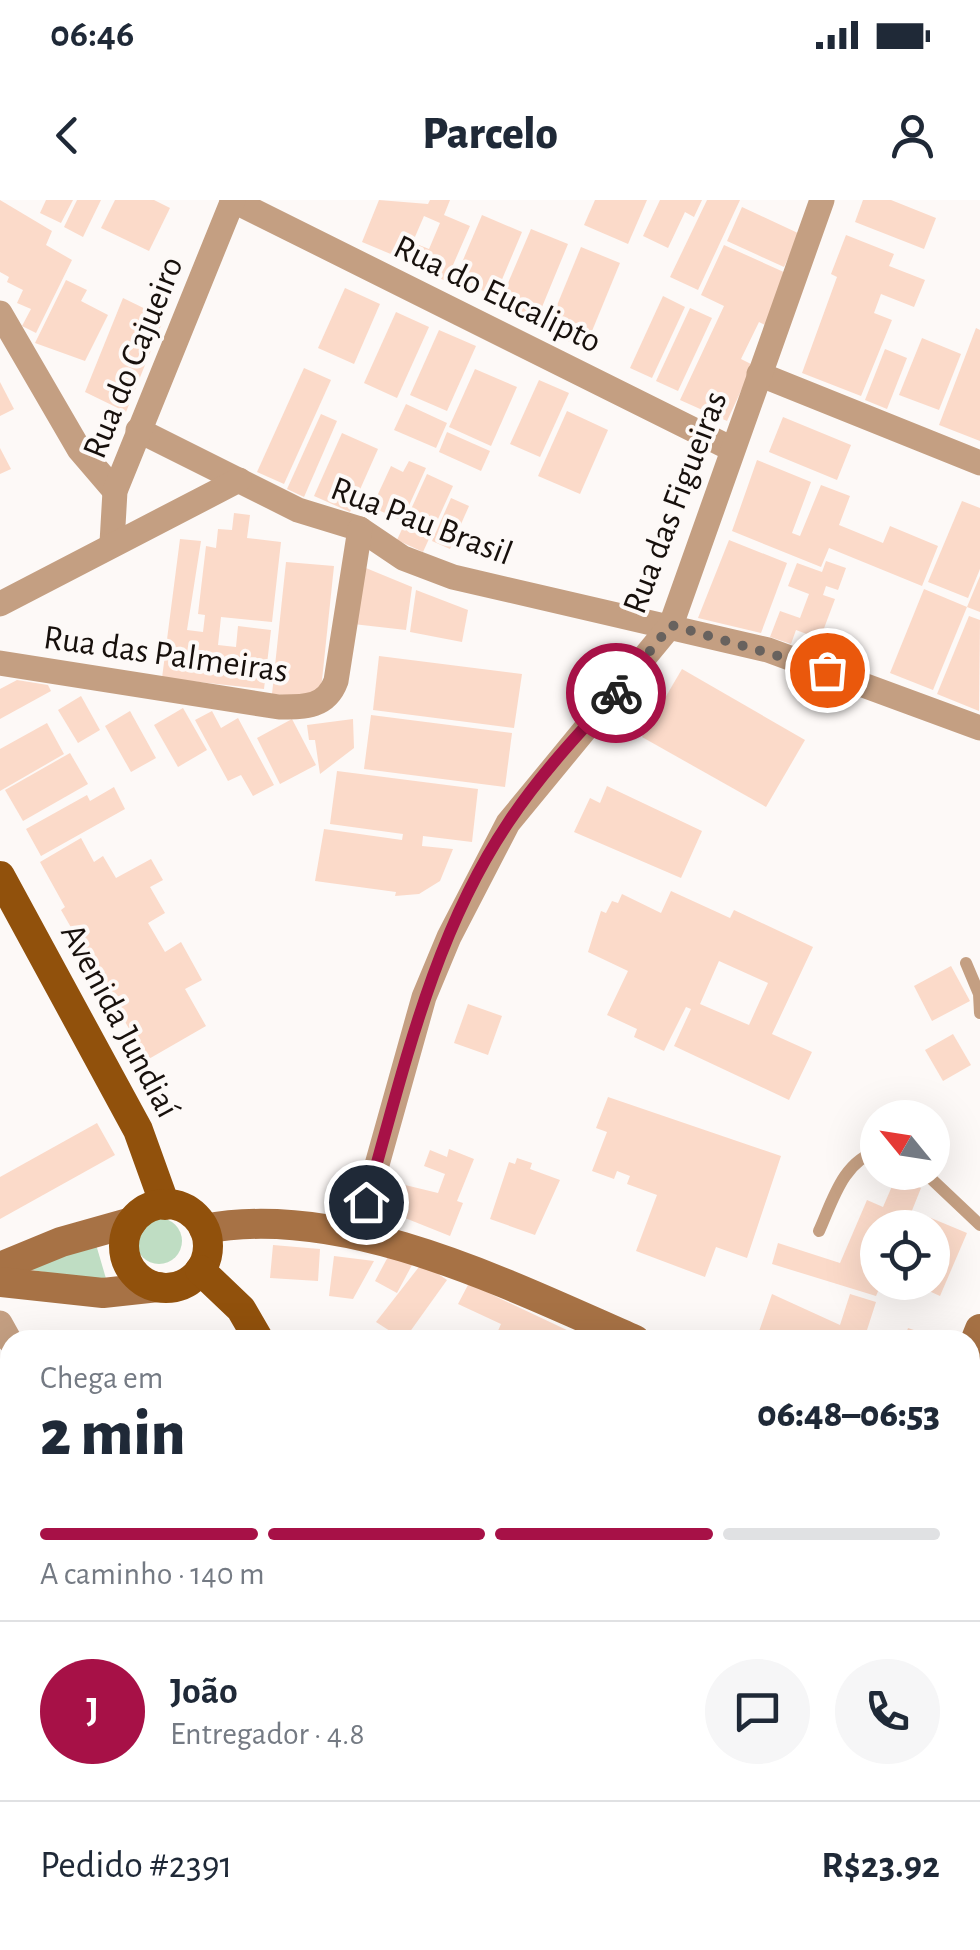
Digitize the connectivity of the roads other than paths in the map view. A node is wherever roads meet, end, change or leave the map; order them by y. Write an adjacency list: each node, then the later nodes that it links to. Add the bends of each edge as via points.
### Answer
1 (232, 200): 5 (street, Rua do Cajueiro); 6 (street, Rua do Eucalipto)
2 (819, 201): 4 (street, Rua das Figueiras)
3 (0, 313): 9 (street, via 79,449)
4 (759, 374): 6 (street, Rua das Figueiras); 7 (street)
5 (138, 430): 8 (street, Rua Pau Brasil); 9 (street, Rua do Cajueiro)
6 (732, 449): 13 (street, Rua das Figueiras)
7 (980, 463)
8 (240, 480): 10 (street, Rua Pau Brasil, via 298,510); 11 (street)
9 (115, 492): 11 (street, Rua do Cajueiro)
10 (360, 530): 13 (street, Rua Pau Brasil, via 403,558 453,577); 14 (street, Rua das Palmeiras, via 336,681 316,704 279,708)
11 (112, 543): 12 (street)
12 (0, 604)
13 (671, 625): 15 (street, Rua Pau Brasil, via 768,650); 26 (street, Rua das Figueiras, via 545,774 476,878 424,996)
14 (0, 664)
15 (980, 728)
16 (0, 876): 21 (main road, Avenida Jundiaí, via 138,1130)
17 (966, 963): 18 (lane)
18 (980, 1013)
19 (860, 1157): 25 (lane, via 843,1177)
20 (943, 1190): 23 (lane)
21 (165, 1205): 22 (main road); 24 (main road, via 186,1210)
22 (132, 1222): 27 (street); 30 (main road, via 127,1259 136,1276)
23 (980, 1226)
24 (204, 1229): 26 (street, via 281,1226); 28 (main road, via 208,1250)
25 (819, 1231)
26 (357, 1236): 32 (street, via 456,1266)
27 (0, 1267)
28 (200, 1270): 30 (main road, via 182,1285); 31 (main road)
29 (0, 1282): 30 (street, via 103,1293)
30 (158, 1287)
31 (253, 1330)
32 (611, 1330)

